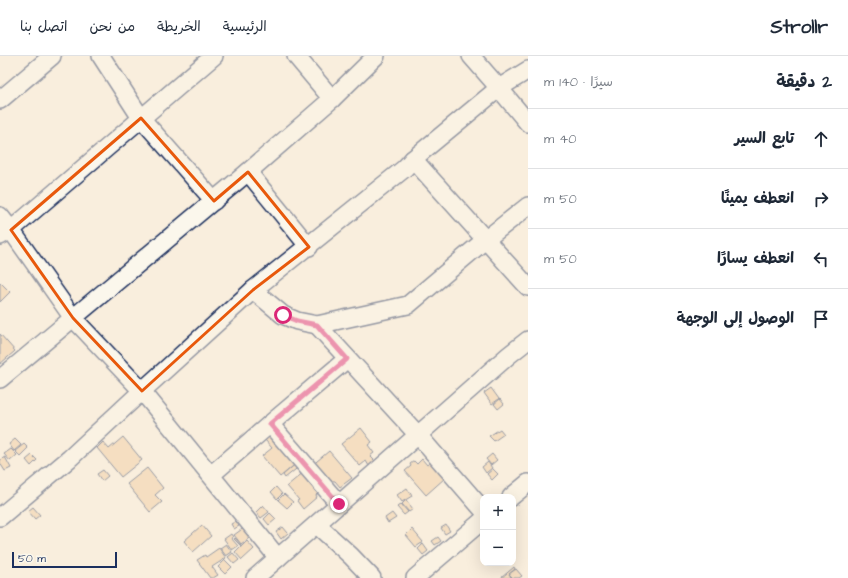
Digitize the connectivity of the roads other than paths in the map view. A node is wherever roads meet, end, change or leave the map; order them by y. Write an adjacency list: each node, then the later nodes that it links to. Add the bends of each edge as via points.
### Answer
1 (52, 56): 10 (street)
2 (101, 56): 11 (street)
3 (214, 56): 11 (street)
4 (296, 56): 9 (street)
5 (376, 56): 9 (street)
6 (471, 56): 8 (street)
7 (528, 70): 8 (street)
8 (499, 88): 12 (street); 13 (street)
9 (332, 99): 14 (street)
10 (0, 100)
11 (141, 118): 15 (street); 18 (street)
12 (528, 124)
13 (413, 160): 19 (street); 20 (street)
14 (248, 172): 15 (street); 20 (street)
15 (214, 201): 23 (street)
16 (528, 206): 19 (street)
17 (0, 216): 18 (street)
18 (6, 233): 23 (street)
19 (485, 240): 21 (street); 24 (street, via 408,305)
20 (309, 247): 22 (street)
21 (528, 287)
22 (253, 290): 24 (street, via 283,315); 28 (street)
23 (73, 318): 27 (street); 28 (street)
24 (317, 325): 26 (street)
25 (528, 340): 30 (street)
26 (347, 359): 29 (street); 30 (street)
27 (0, 379)
28 (142, 391): 31 (street); 34 (street, via 69,459)
29 (270, 424): 31 (street); 32 (street)
30 (418, 435): 32 (street); 33 (street)
31 (211, 475): 37 (street)
32 (339, 504): 36 (street)
33 (480, 507)
34 (0, 517)
35 (480, 523): 40 (street)
36 (317, 525): 37 (street); 39 (street)
37 (278, 558): 38 (street)
38 (255, 578)
39 (372, 578)
40 (415, 578)

